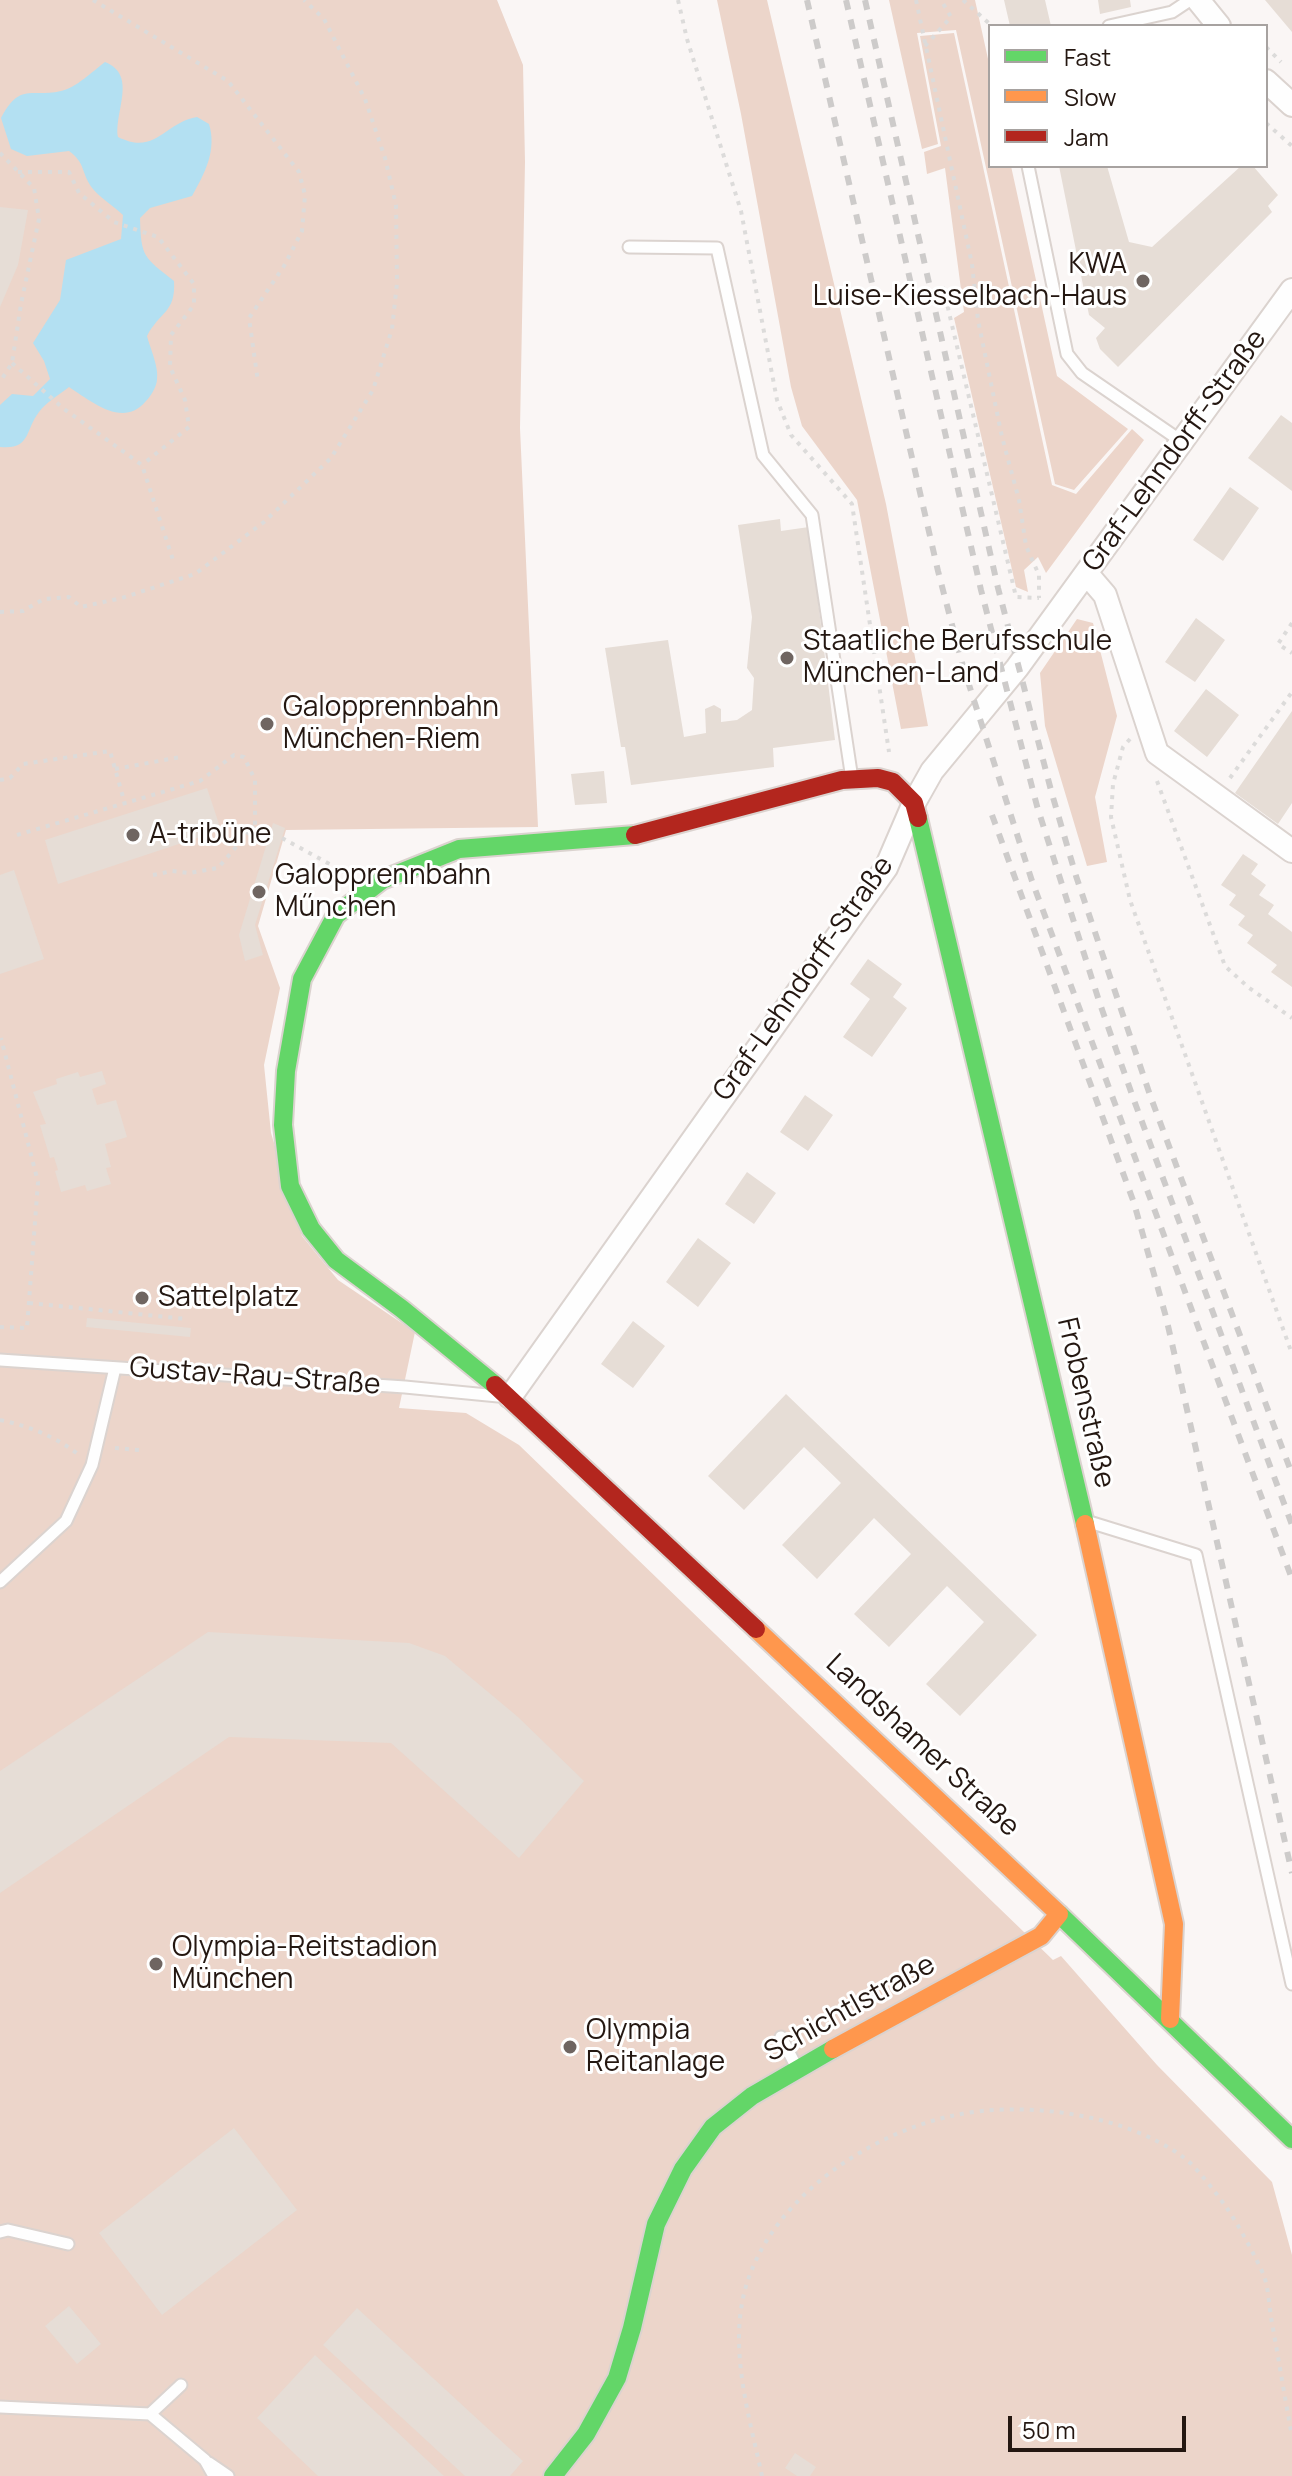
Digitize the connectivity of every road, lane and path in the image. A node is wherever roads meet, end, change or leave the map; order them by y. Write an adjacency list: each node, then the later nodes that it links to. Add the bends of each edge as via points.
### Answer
1 (93, 0): 27 (path, via 228,81 299,172 305,195 302,231 249,318)
2 (304, 0): 32 (path, via 324,19 365,99 396,205 392,329 373,390 331,458 264,522 195,574 81,607 69,597)
3 (678, 0): 42 (path, via 741,211 777,400 791,435 852,504)
4 (916, 0): 12 (path)
5 (941, 0): 12 (path, via 951,17)
6 (963, 0): 9 (path)
7 (1190, 0): 10 (lane, via 1172,12)
8 (1198, 0): 11 (street)
9 (990, 24)
10 (1118, 24)
11 (1217, 24)
12 (925, 46): 23 (path, via 1002,437 1026,546 1039,575 1039,598 1016,597)
13 (1268, 49): 14 (path)
14 (1283, 63)
15 (1268, 83): 16 (street)
16 (1292, 105)
17 (1268, 125): 18 (path)
18 (1292, 146)
19 (0, 153): 21 (path)
20 (1028, 168): 28 (lane, via 1067,354 1082,373)
21 (18, 172): 25 (path, via 34,188 39,219); 29 (path, via 69,172 79,193 114,222 158,237 194,284 194,305 171,335 170,351 189,427)
22 (629, 247): 41 (lane, via 717,248 763,455 812,515)
23 (943, 287)
24 (1292, 290): 28 (street, Graf-Lehndorff-Straße)
25 (12, 363): 26 (path); 29 (path, via 64,409)
26 (0, 382)
27 (258, 382)
28 (1181, 441): 31 (street, Graf-Lehndorff-Straße)
29 (142, 465): 30 (path)
30 (173, 560)
31 (1087, 574): 36 (street, via 1105,595); 45 (street, Graf-Lehndorff-Straße, via 932,771)
32 (0, 612)
33 (1292, 623): 34 (path, via 1278,644)
34 (1292, 653)
35 (1292, 692): 43 (path)
36 (1145, 722): 37 (street); 60 (path, via 1123,747 1113,784 1111,817 1130,900)
37 (1157, 753): 43 (street); 55 (path, via 1155,774 1162,797 1225,966)
38 (181, 757): 39 (path)
39 (115, 769): 40 (path, via 110,751 23,764 10,778); 46 (path)
40 (0, 780)
41 (847, 780): 42 (street, Landshamer Straße); 54 (street, Landshamer Straße, via 634,835 459,849)
42 (893, 782): 45 (street)
43 (1217, 796): 52 (street)
44 (136, 801): 46 (path); 47 (path); 48 (path, via 200,781 234,755 244,757 255,780)
45 (914, 803): 63 (street, Graf-Lehndorff-Straße, via 886,868); 68 (street, Frobenstraße)
46 (125, 804): 50 (path)
47 (139, 810)
48 (255, 825): 49 (path); 53 (path, via 218,868)
49 (270, 833)
50 (17, 835)
51 (282, 838): 54 (path)
52 (1292, 851)
53 (153, 875)
54 (373, 887): 63 (street, Landshamer Straße, via 336,915 302,979 285,1085 290,1186 311,1229 336,1260)
55 (1292, 1018)
56 (1, 1038): 57 (path, via 38,1182)
57 (29, 1303): 58 (path); 59 (path, via 27,1328)
58 (186, 1319)
59 (0, 1327)
60 (1292, 1354)
61 (0, 1360): 62 (lane, Gustav-Rau-Straße)
62 (115, 1368): 63 (lane, Gustav-Rau-Straße); 65 (lane)
63 (510, 1397): 70 (street, Landshamer Straße)
64 (0, 1420): 67 (path, via 63,1442)
65 (96, 1447): 66 (path); 67 (lane)
66 (139, 1450)
67 (92, 1465): 69 (lane, via 66,1521)
68 (1084, 1521): 71 (lane, via 1196,1555); 72 (street, Frobenstraße, via 1174,1924)
69 (0, 1582)
70 (1059, 1914): 72 (street, Landshamer Straße); 74 (street, Schichtlstraße, via 1041,1936)
71 (1292, 1984)
72 (1170, 2019): 75 (street, Landshamer Straße)
73 (781, 2037): 74 (lane)
74 (797, 2068): 85 (street, Schichtlstraße, via 713,2127 683,2169 656,2224 617,2378 586,2434)
75 (1292, 2139)
76 (0, 2232): 77 (lane)
77 (68, 2244)
78 (181, 2385): 80 (lane)
79 (0, 2407): 80 (lane)
80 (150, 2414): 82 (lane)
81 (1292, 2436): 86 (path, via 1264,2276 1227,2208 1184,2158 1129,2128 1007,2108 950,2116 857,2154 808,2189 763,2245 746,2286 739,2325 742,2381)
82 (205, 2460): 83 (lane); 84 (lane)
83 (214, 2476)
84 (228, 2476)
85 (553, 2476)
86 (762, 2476)

